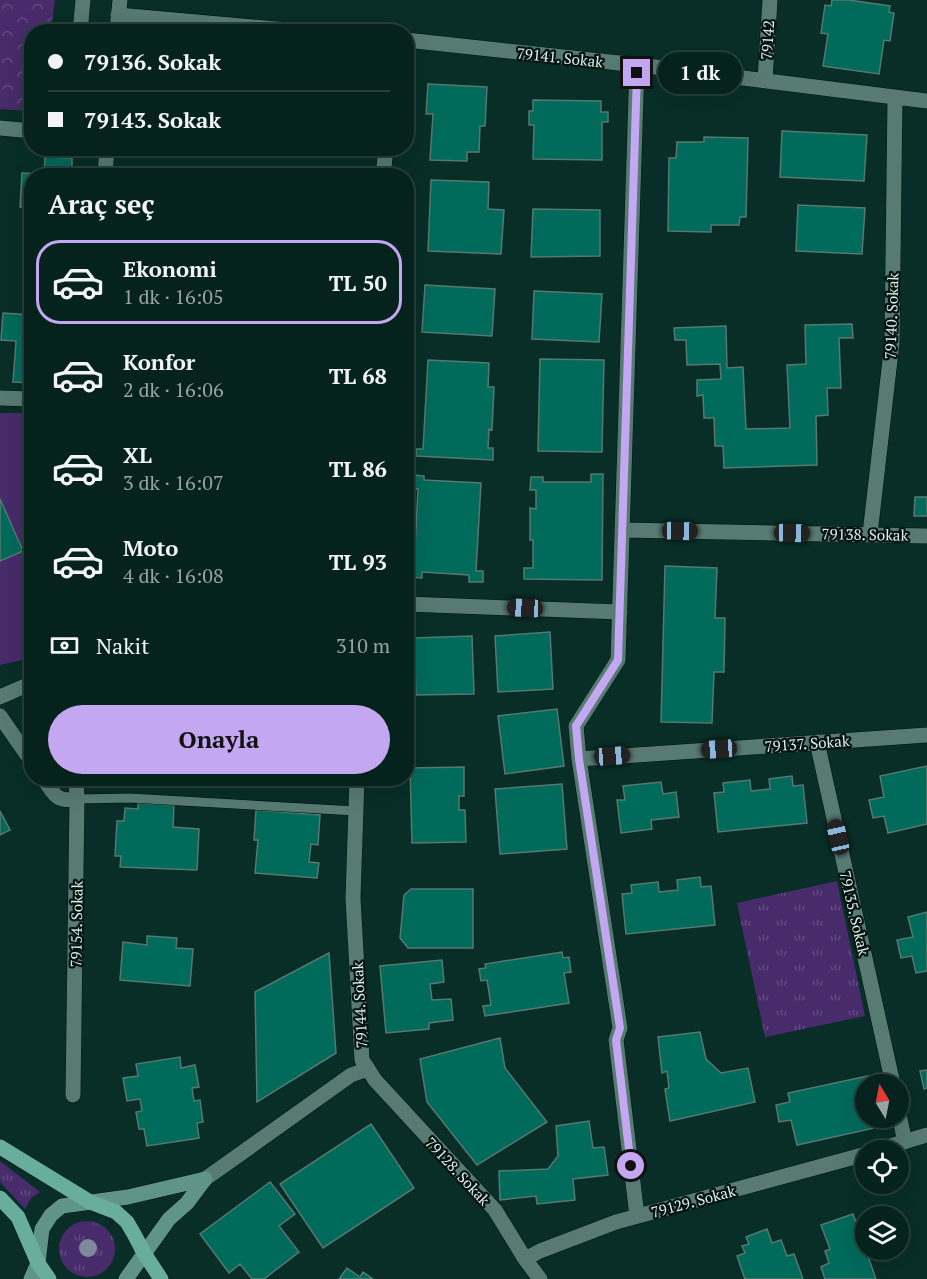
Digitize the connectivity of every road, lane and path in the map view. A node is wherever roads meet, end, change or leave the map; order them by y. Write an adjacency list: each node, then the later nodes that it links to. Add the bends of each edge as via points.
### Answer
1 (83, 0): 4 (street)
2 (770, 0): 9 (street, 79142)
3 (119, 8): 5 (street); 6 (street)
4 (81, 24)
5 (118, 24)
6 (246, 24)
7 (414, 41): 8 (street, 79141. Sokak)
8 (637, 65): 9 (street, 79141. Sokak); 16 (street)
9 (765, 80): 10 (street, 79141. Sokak)
10 (895, 97): 11 (street, 79141. Sokak); 17 (street, 79140. Sokak, via 892,343)
11 (927, 101)
12 (0, 128): 13 (street)
13 (24, 130)
14 (0, 398): 15 (street)
15 (24, 399)
16 (622, 531): 17 (street, 79138. Sokak); 20 (street)
17 (870, 534): 18 (street, 79138. Sokak)
18 (927, 536)
19 (414, 604): 20 (street)
20 (620, 612): 27 (street, via 618,660 576,726)
21 (24, 686): 22 (street)
22 (0, 697)
23 (0, 716): 26 (street)
24 (927, 735): 25 (street, 79137. Sokak)
25 (817, 742): 27 (street, 79137. Sokak); 34 (street, 79135. Sokak)
26 (24, 750)
27 (579, 759): 43 (street, via 620,1028 616,1040)
28 (48, 786): 31 (street, via 56,798)
29 (76, 786): 31 (street, 79154. Sokak)
30 (357, 786): 32 (street, 79144. Sokak)
31 (77, 799): 32 (lane, via 130,798); 35 (street, 79154. Sokak)
32 (356, 811): 33 (street, 79144. Sokak, via 353,898 362,1060)
33 (368, 1069): 40 (street, 79144. Sokak, via 351,1075); 45 (street, 79128. Sokak, via 495,1210)
34 (891, 1074)
35 (73, 1095)
36 (927, 1135): 37 (street)
37 (909, 1141)
38 (0, 1147): 42 (main road)
39 (855, 1157): 43 (street, 79129. Sokak)
40 (205, 1179): 42 (main road, via 146,1194); 44 (main road)
41 (0, 1198): 46 (main road, via 18,1217)
42 (90, 1202): 44 (main road, via 116,1212 127,1222); 46 (main road, via 62,1206 51,1215 42,1229)
43 (637, 1216): 45 (street, 79129. Sokak)
44 (144, 1253): 49 (main road); 50 (main road)
45 (525, 1259): 51 (street, 79128. Sokak)
46 (38, 1263): 47 (main road); 48 (main road)
47 (32, 1279)
48 (48, 1279)
49 (126, 1279)
50 (161, 1279)
51 (540, 1279)

